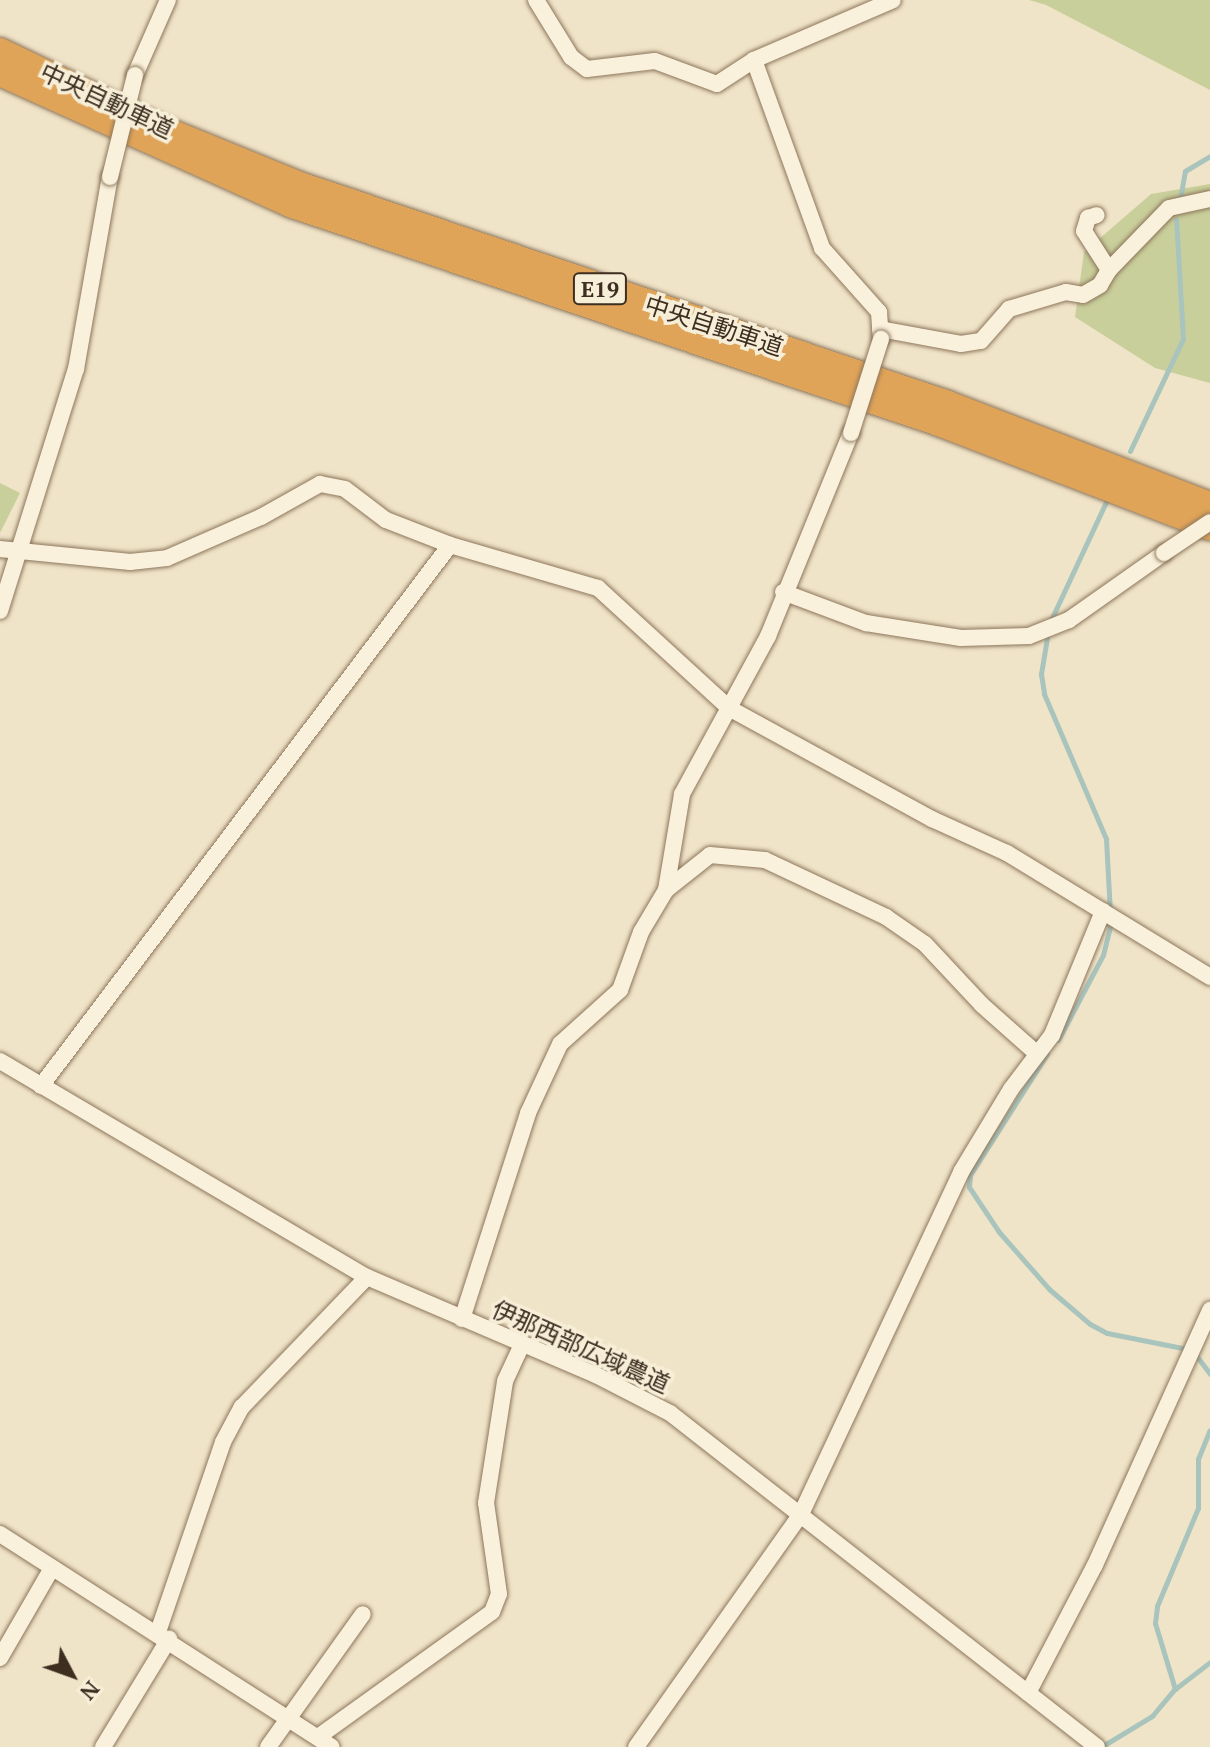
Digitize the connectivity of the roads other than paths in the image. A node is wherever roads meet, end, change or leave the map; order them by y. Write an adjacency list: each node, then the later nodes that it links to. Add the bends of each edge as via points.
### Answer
1 (168, 0): 15 (street, bridge, via 135,75 110,177 76,369)
2 (536, 0): 5 (street, via 571,57 587,69 655,61 717,84)
3 (893, 0): 5 (street)
4 (0, 50): 11 (highway, 中央自動車道 / E19, via 165,129 300,184 948,403)
5 (754, 60): 10 (street, via 822,248 879,312)
6 (0, 74): 12 (highway, 中央自動車道 / E19, via 290,205 909,413)
7 (1210, 199): 9 (street, via 1169,208)
8 (1097, 215): 9 (street, via 1088,218 1084,231)
9 (1109, 270): 10 (street, via 1100,285 1083,295 1066,292 1009,309 981,341 961,344)
10 (881, 334): 16 (street, bridge, via 851,433)
11 (1210, 504)
12 (1210, 525): 16 (street, bridge, via 1069,620 1029,636 961,638 866,623)
13 (450, 545): 15 (street, via 386,520 345,489 320,484 261,517 167,558 130,562); 18 (street, via 598,588); 24 (street)
14 (0, 549): 15 (street)
15 (23, 549): 17 (street)
16 (783, 592): 18 (street, via 768,636)
17 (0, 611)
18 (729, 708): 19 (street, via 682,794); 20 (street, via 932,819 1007,853)
19 (666, 890): 22 (street, via 710,855 765,860 886,917 925,944); 27 (street, via 641,932 620,990 560,1044 528,1113)
20 (1103, 911): 21 (street); 22 (street, via 1052,1035)
21 (1210, 977)
22 (1036, 1053): 29 (street, via 961,1172)
23 (0, 1061): 24 (street, 伊那西部広域農道)
24 (41, 1086): 25 (street, 伊那西部広域農道)
25 (367, 1277): 27 (street, 伊那西部広域農道); 33 (street, via 242,1407 223,1442)
26 (1210, 1310): 35 (street, via 1095,1565)
27 (462, 1319): 28 (street, 伊那西部広域農道)
28 (521, 1346): 29 (street, 伊那西部広域農道, via 596,1375 670,1413); 37 (street, via 505,1381 486,1503 499,1594 492,1612)
29 (801, 1514): 35 (street, 伊那西部広域農道); 41 (street)
30 (0, 1534): 31 (street)
31 (52, 1568): 33 (street); 34 (street)
32 (363, 1614): 36 (street)
33 (163, 1636): 36 (street); 39 (street)
34 (0, 1658)
35 (1028, 1693): 38 (street, 伊那西部広域農道)
36 (288, 1717): 37 (street); 40 (street)
37 (325, 1742)
38 (1092, 1743)
39 (103, 1747)
40 (268, 1747)
41 (636, 1747)

